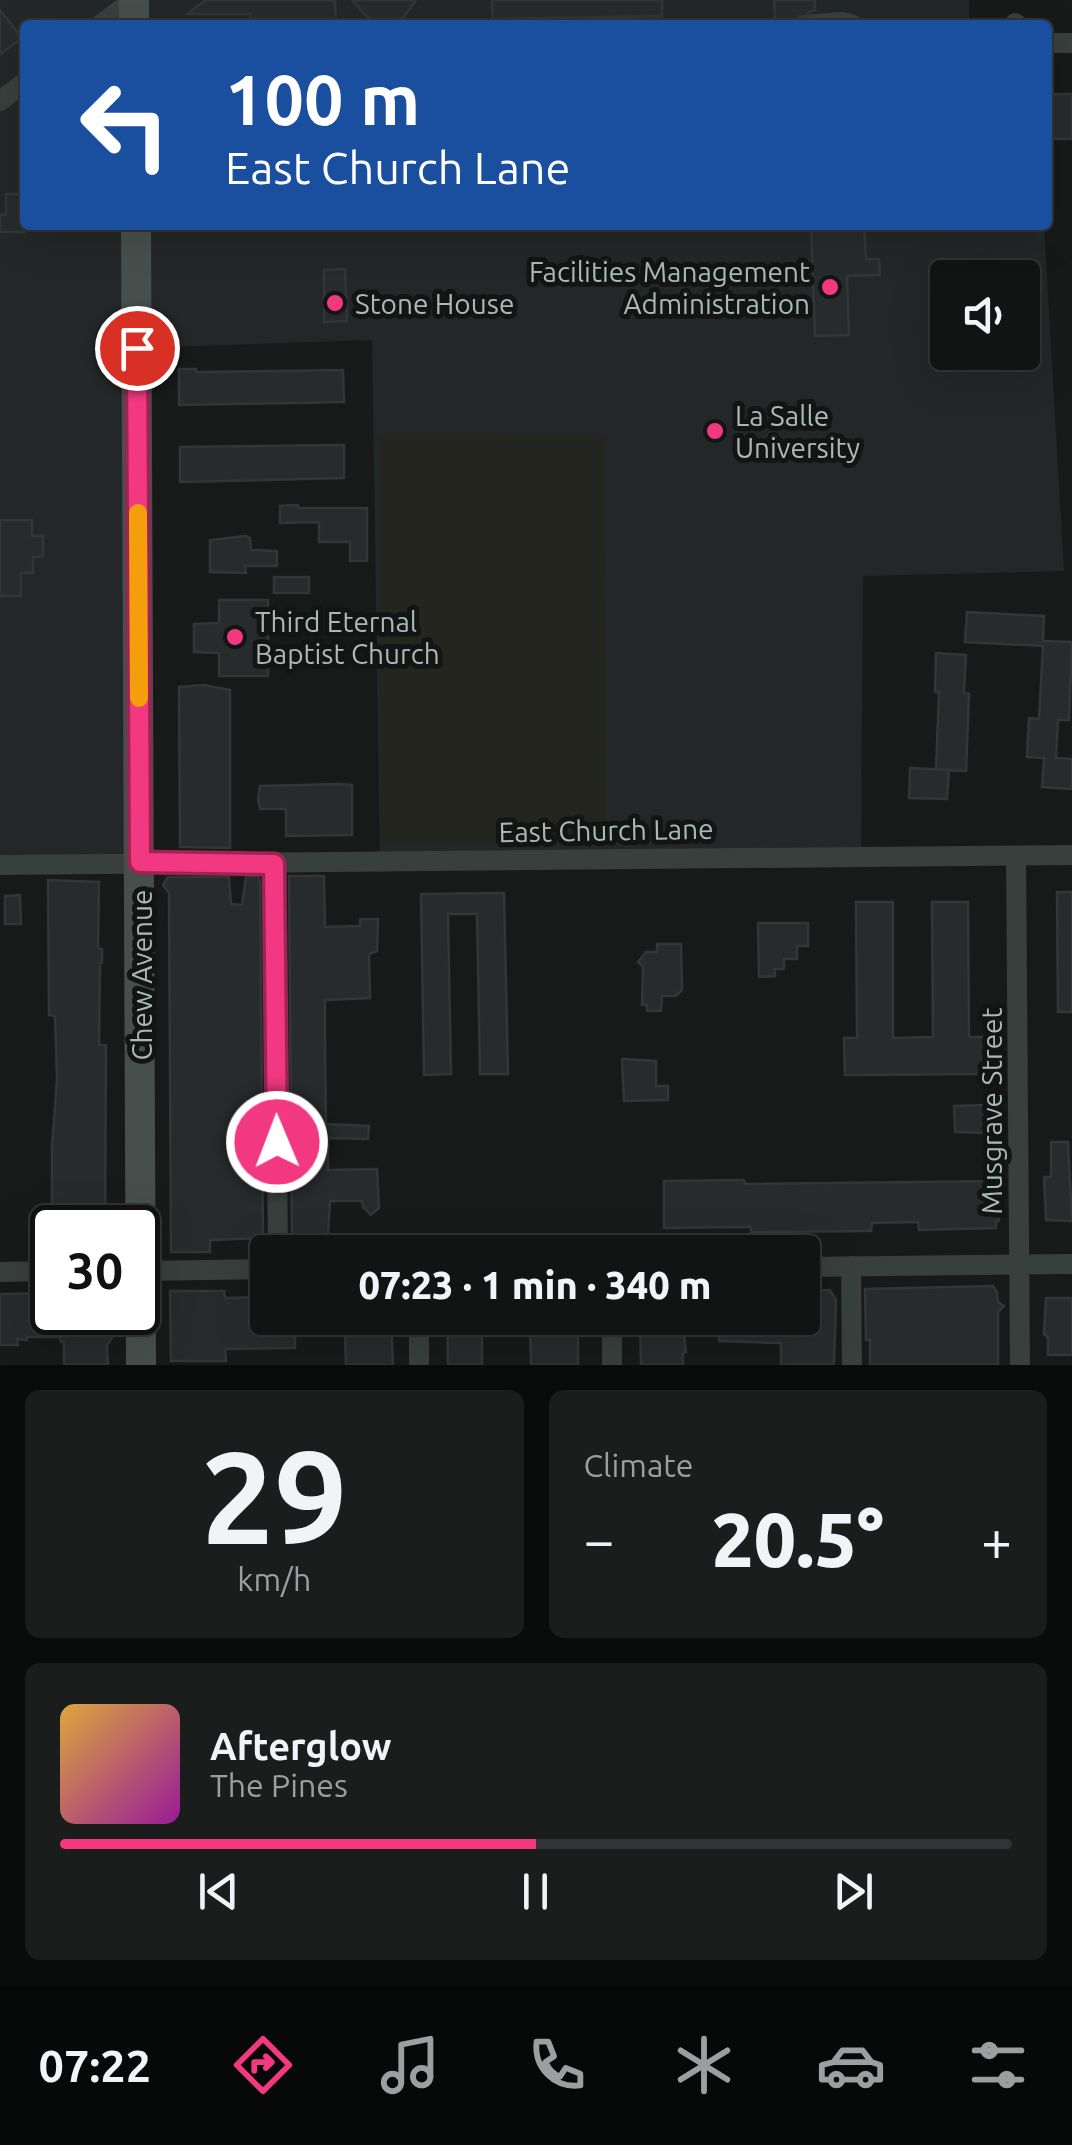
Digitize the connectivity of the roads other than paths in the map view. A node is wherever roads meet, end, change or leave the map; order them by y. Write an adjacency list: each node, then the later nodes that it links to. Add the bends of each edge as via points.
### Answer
1 (134, 0): 2 (street)
2 (107, 20)
3 (136, 230): 6 (street, Chew Avenue)
4 (1072, 855): 5 (street, East Church Lane)
5 (1016, 856): 7 (street, East Church Lane); 11 (street, Musgrave Street)
6 (140, 862): 7 (street, East Church Lane); 8 (street, East Church Lane); 9 (street, Chew Avenue)
7 (274, 864): 10 (street)
8 (0, 865)
9 (140, 1205)
10 (278, 1235)
11 (1019, 1264): 12 (street); 13 (street); 26 (street, Musgrave Street)
12 (1072, 1264)
13 (851, 1266): 14 (street); 25 (street)
14 (820, 1267)
15 (250, 1269): 16 (street)
16 (160, 1270)
17 (30, 1271): 18 (street)
18 (0, 1272)
19 (141, 1335): 22 (street, Chew Avenue)
20 (419, 1335): 23 (street)
21 (612, 1335): 24 (street)
22 (141, 1365)
23 (420, 1365)
24 (612, 1365)
25 (852, 1365)
26 (1020, 1365)

